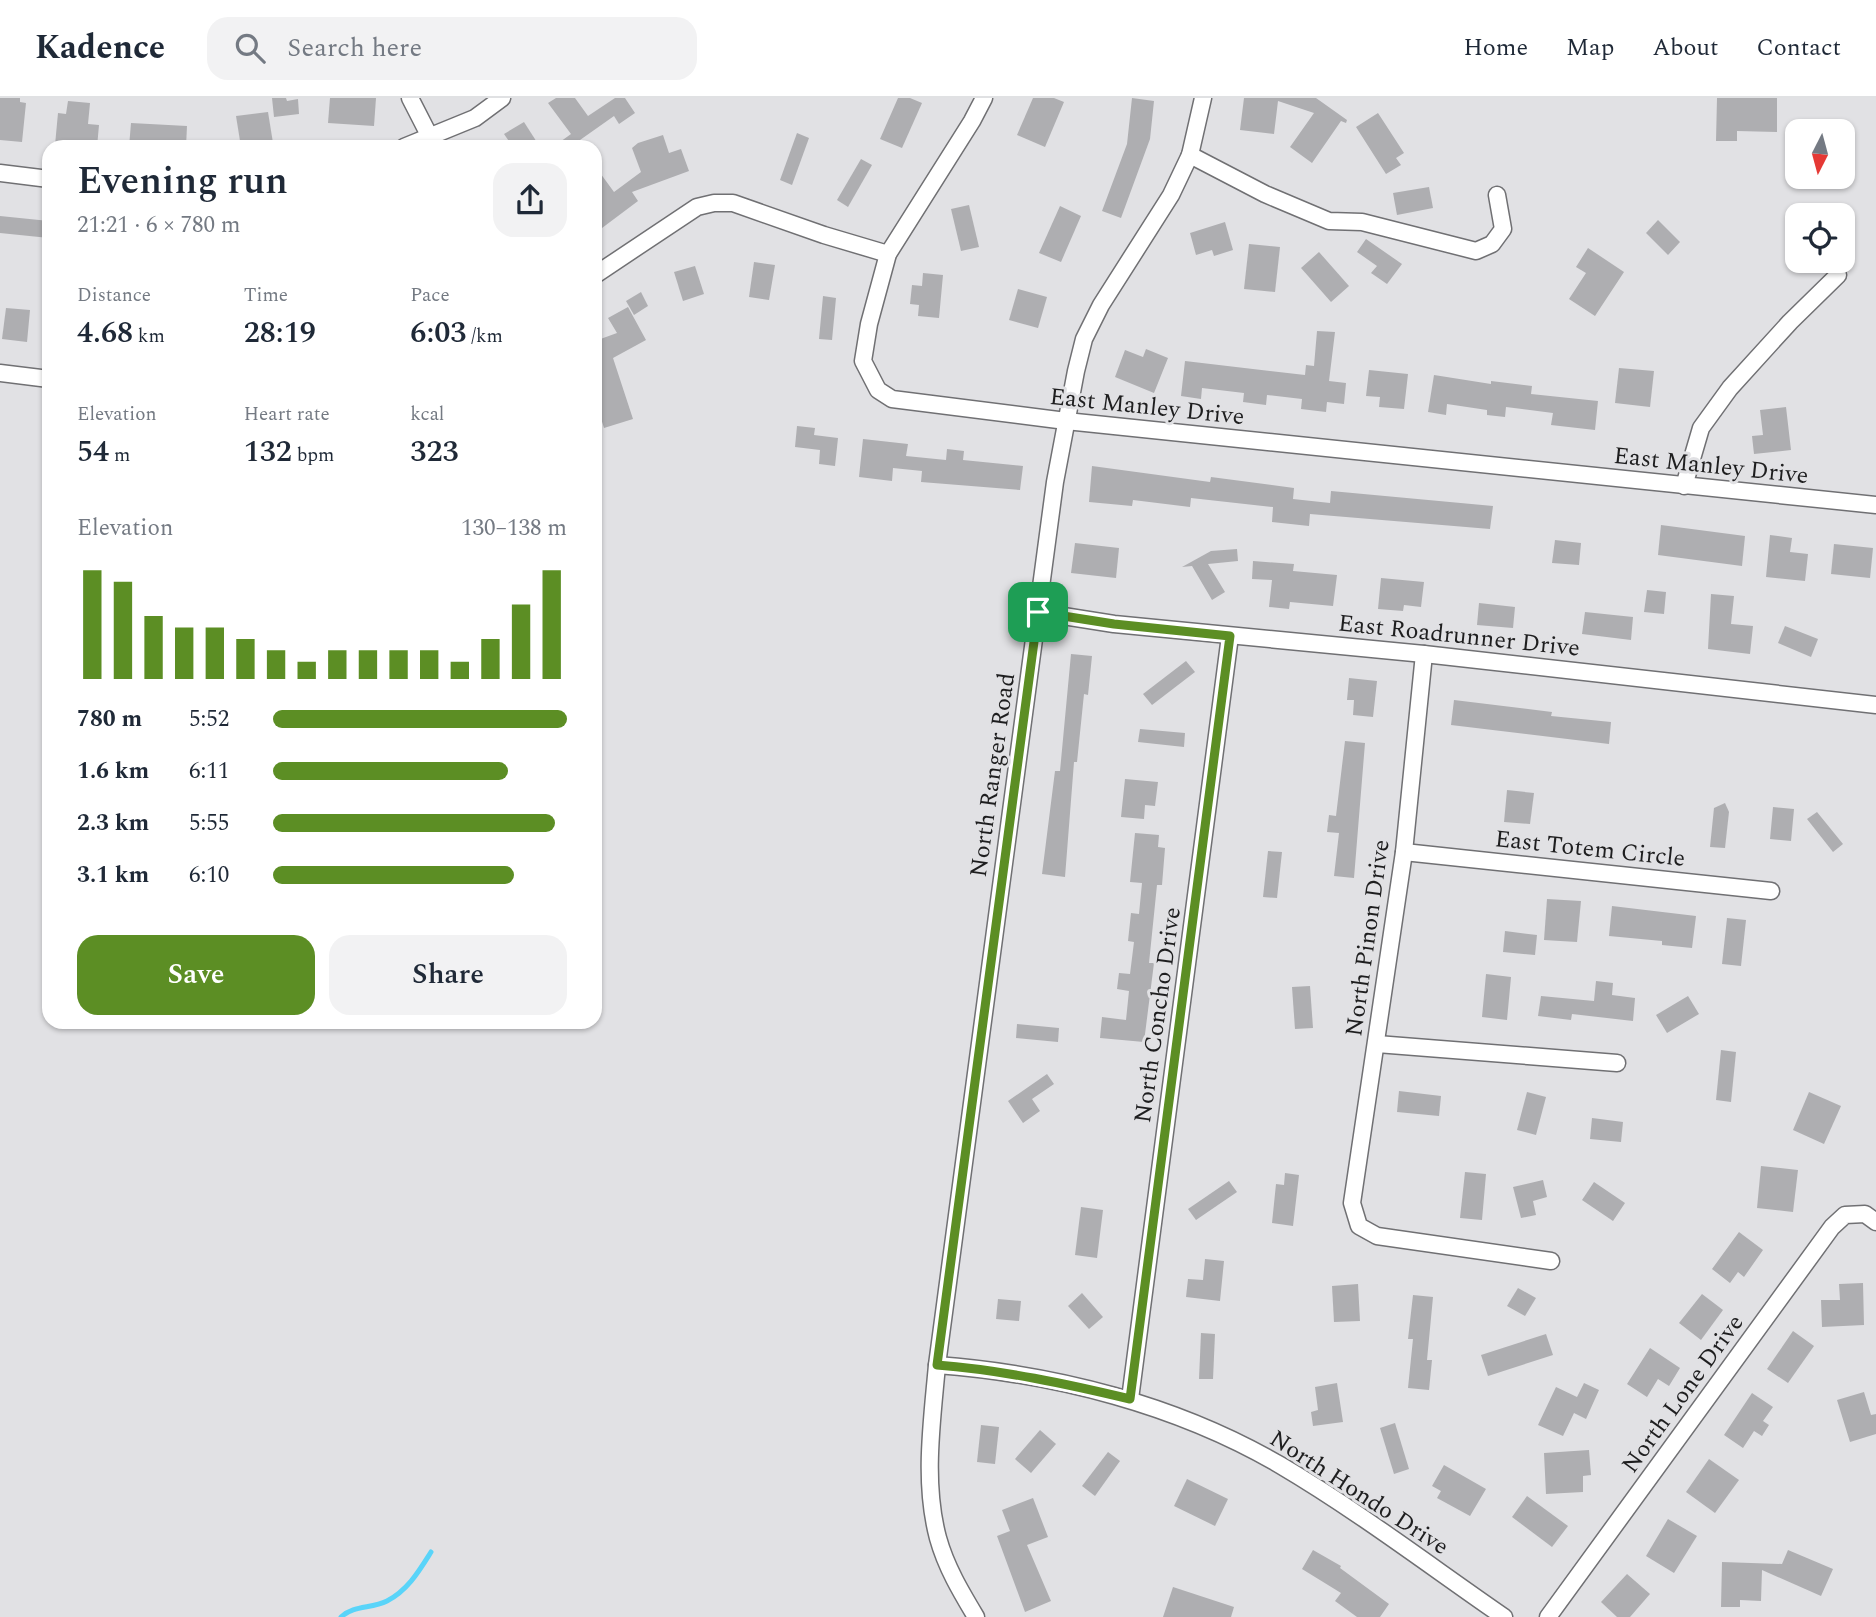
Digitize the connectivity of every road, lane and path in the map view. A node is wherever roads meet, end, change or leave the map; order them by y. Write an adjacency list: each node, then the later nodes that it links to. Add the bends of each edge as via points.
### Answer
1 (410, 98): 5 (street)
2 (502, 98): 5 (street, via 475,118)
3 (984, 98): 11 (street, East Manley Drive)
4 (1203, 98): 7 (street, North Ranger Road)
5 (430, 137): 6 (street)
6 (422, 140)
7 (1190, 155): 10 (street, via 1329,221 1362,222 1476,251 1492,244 1503,229); 16 (street, North Ranger Road, via 1084,340)
8 (0, 173): 9 (street)
9 (42, 178)
10 (1497, 195)
11 (888, 254): 12 (street, via 733,203 714,203 697,207); 16 (street, East Manley Drive, via 863,361 878,390 892,399)
12 (602, 270)
13 (1838, 275): 17 (street, via 1730,388 1701,428)
14 (0, 373): 15 (street)
15 (42, 378)
16 (1066, 421): 17 (street, East Manley Drive); 19 (street, North Ranger Road)
17 (1684, 486): 18 (street, East Manley Drive)
18 (1876, 505)
19 (1038, 612): 20 (street, East Roadrunner Drive); 29 (street, North Ranger Road)
20 (1230, 636): 21 (street, East Roadrunner Drive); 30 (street, North Concho Drive)
21 (1424, 654): 22 (street, East Roadrunner Drive); 23 (street, North Pinon Drive)
22 (1876, 705)
23 (1404, 852): 24 (street, East Totem Circle); 25 (street, North Pinon Drive)
24 (1771, 891)
25 (1377, 1044): 26 (street); 28 (street, North Pinon Drive, via 1352,1203 1359,1226 1377,1236)
26 (1617, 1063)
27 (1870, 1218): 33 (street, North Lone Drive, via 1845,1215 1832,1227)
28 (1551, 1261)
29 (937, 1365): 30 (street, North Hondo Drive, via 1027,1377); 31 (street, North Ranger Road, via 930,1489 938,1539)
30 (1130, 1399): 32 (street, North Hondo Drive, via 1200,1425 1279,1464)
31 (976, 1617)
32 (1504, 1617)
33 (1548, 1617)

